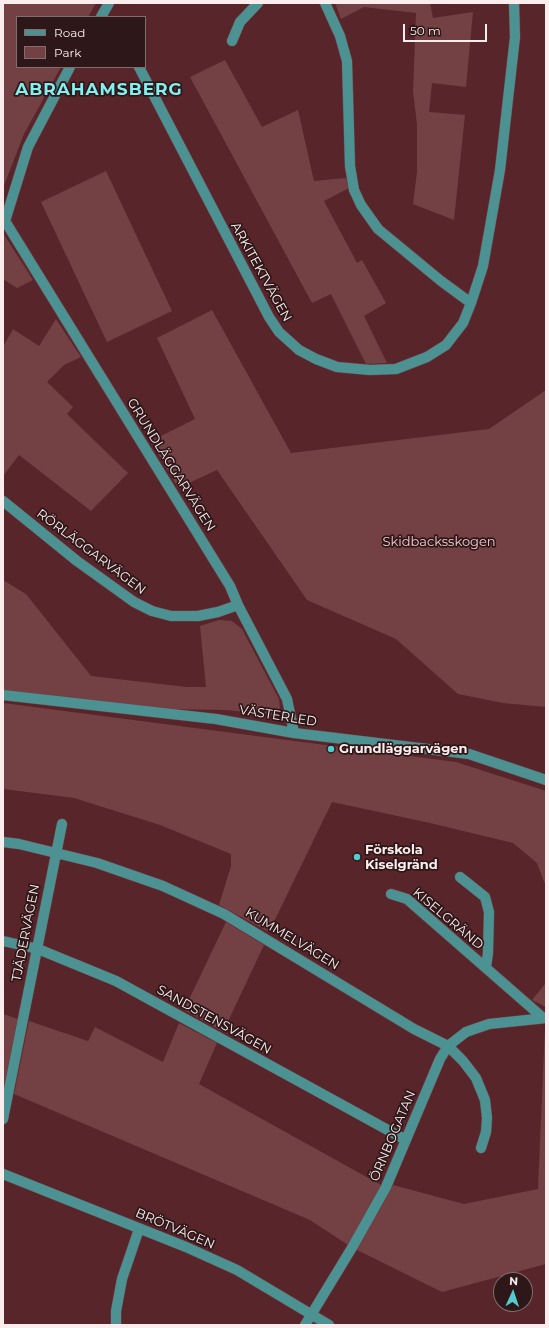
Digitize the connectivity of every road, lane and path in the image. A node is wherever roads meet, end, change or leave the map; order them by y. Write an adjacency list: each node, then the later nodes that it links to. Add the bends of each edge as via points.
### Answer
1 (110, 3): 5 (street)
2 (258, 3): 6 (street, via 240,22)
3 (325, 3): 10 (street, via 338,30 347,60 350,166 354,190 361,205 378,229)
4 (514, 3): 10 (street, ARKITEKTVÄGEN, via 515,36 500,170 482,266)
5 (103, 16)
6 (232, 42)
7 (69, 68): 9 (street, via 28,147)
8 (139, 68): 10 (street, ARKITEKTVÄGEN, via 269,317 279,332 299,350 337,367 377,371 396,369 427,357 446,345 457,334)
9 (4, 221): 12 (street, GRUNDLÄGGARVÄGEN, via 230,586)
10 (471, 303)
11 (3, 501): 12 (street, RÖRLÄGGARVÄGEN, via 77,561 134,602 152,611 171,616 198,616)
12 (238, 605): 14 (street, GRUNDLÄGGARVÄGEN, via 287,699)
13 (3, 695): 14 (street, VÄSTERLED, via 216,719)
14 (294, 733): 15 (street, VÄSTERLED, via 469,754)
15 (546, 780)
16 (62, 824): 18 (street, TJÄDERVÄGEN)
17 (3, 842): 18 (street, KUMMELVÄGEN)
18 (56, 853): 22 (street, TJÄDERVÄGEN); 25 (street, KUMMELVÄGEN, via 97,863 163,886 224,914)
19 (460, 878): 23 (street, KISELGRÄND, via 485,897 489,912)
20 (391, 894): 23 (street, KISELGRÄND, via 408,899)
21 (3, 941): 22 (street, SANDSTENSVÄGEN)
22 (38, 949): 26 (street, TJÄDERVÄGEN); 27 (street, SANDSTENSVÄGEN, via 116,981)
23 (486, 967): 24 (street, KISELGRÄND)
24 (544, 1017): 25 (street, ÖRNBOGATAN, via 489,1024 466,1032)
25 (448, 1046): 27 (street, ÖRNBOGATAN, via 440,1059); 28 (street, KUMMELVÄGEN, via 476,1078 485,1100 486,1125)
26 (3, 1119)
27 (406, 1140): 31 (street, ÖRNBOGATAN, via 382,1193 353,1246)
28 (481, 1148)
29 (3, 1174): 30 (street, BRÖTVÄGEN)
30 (139, 1229): 31 (street, BRÖTVÄGEN, via 237,1270); 32 (street, via 122,1279)
31 (311, 1313): 33 (street, ÖRNBOGATAN); 34 (street, BRÖTVÄGEN)
32 (116, 1325)
33 (305, 1325)
34 (328, 1325)

